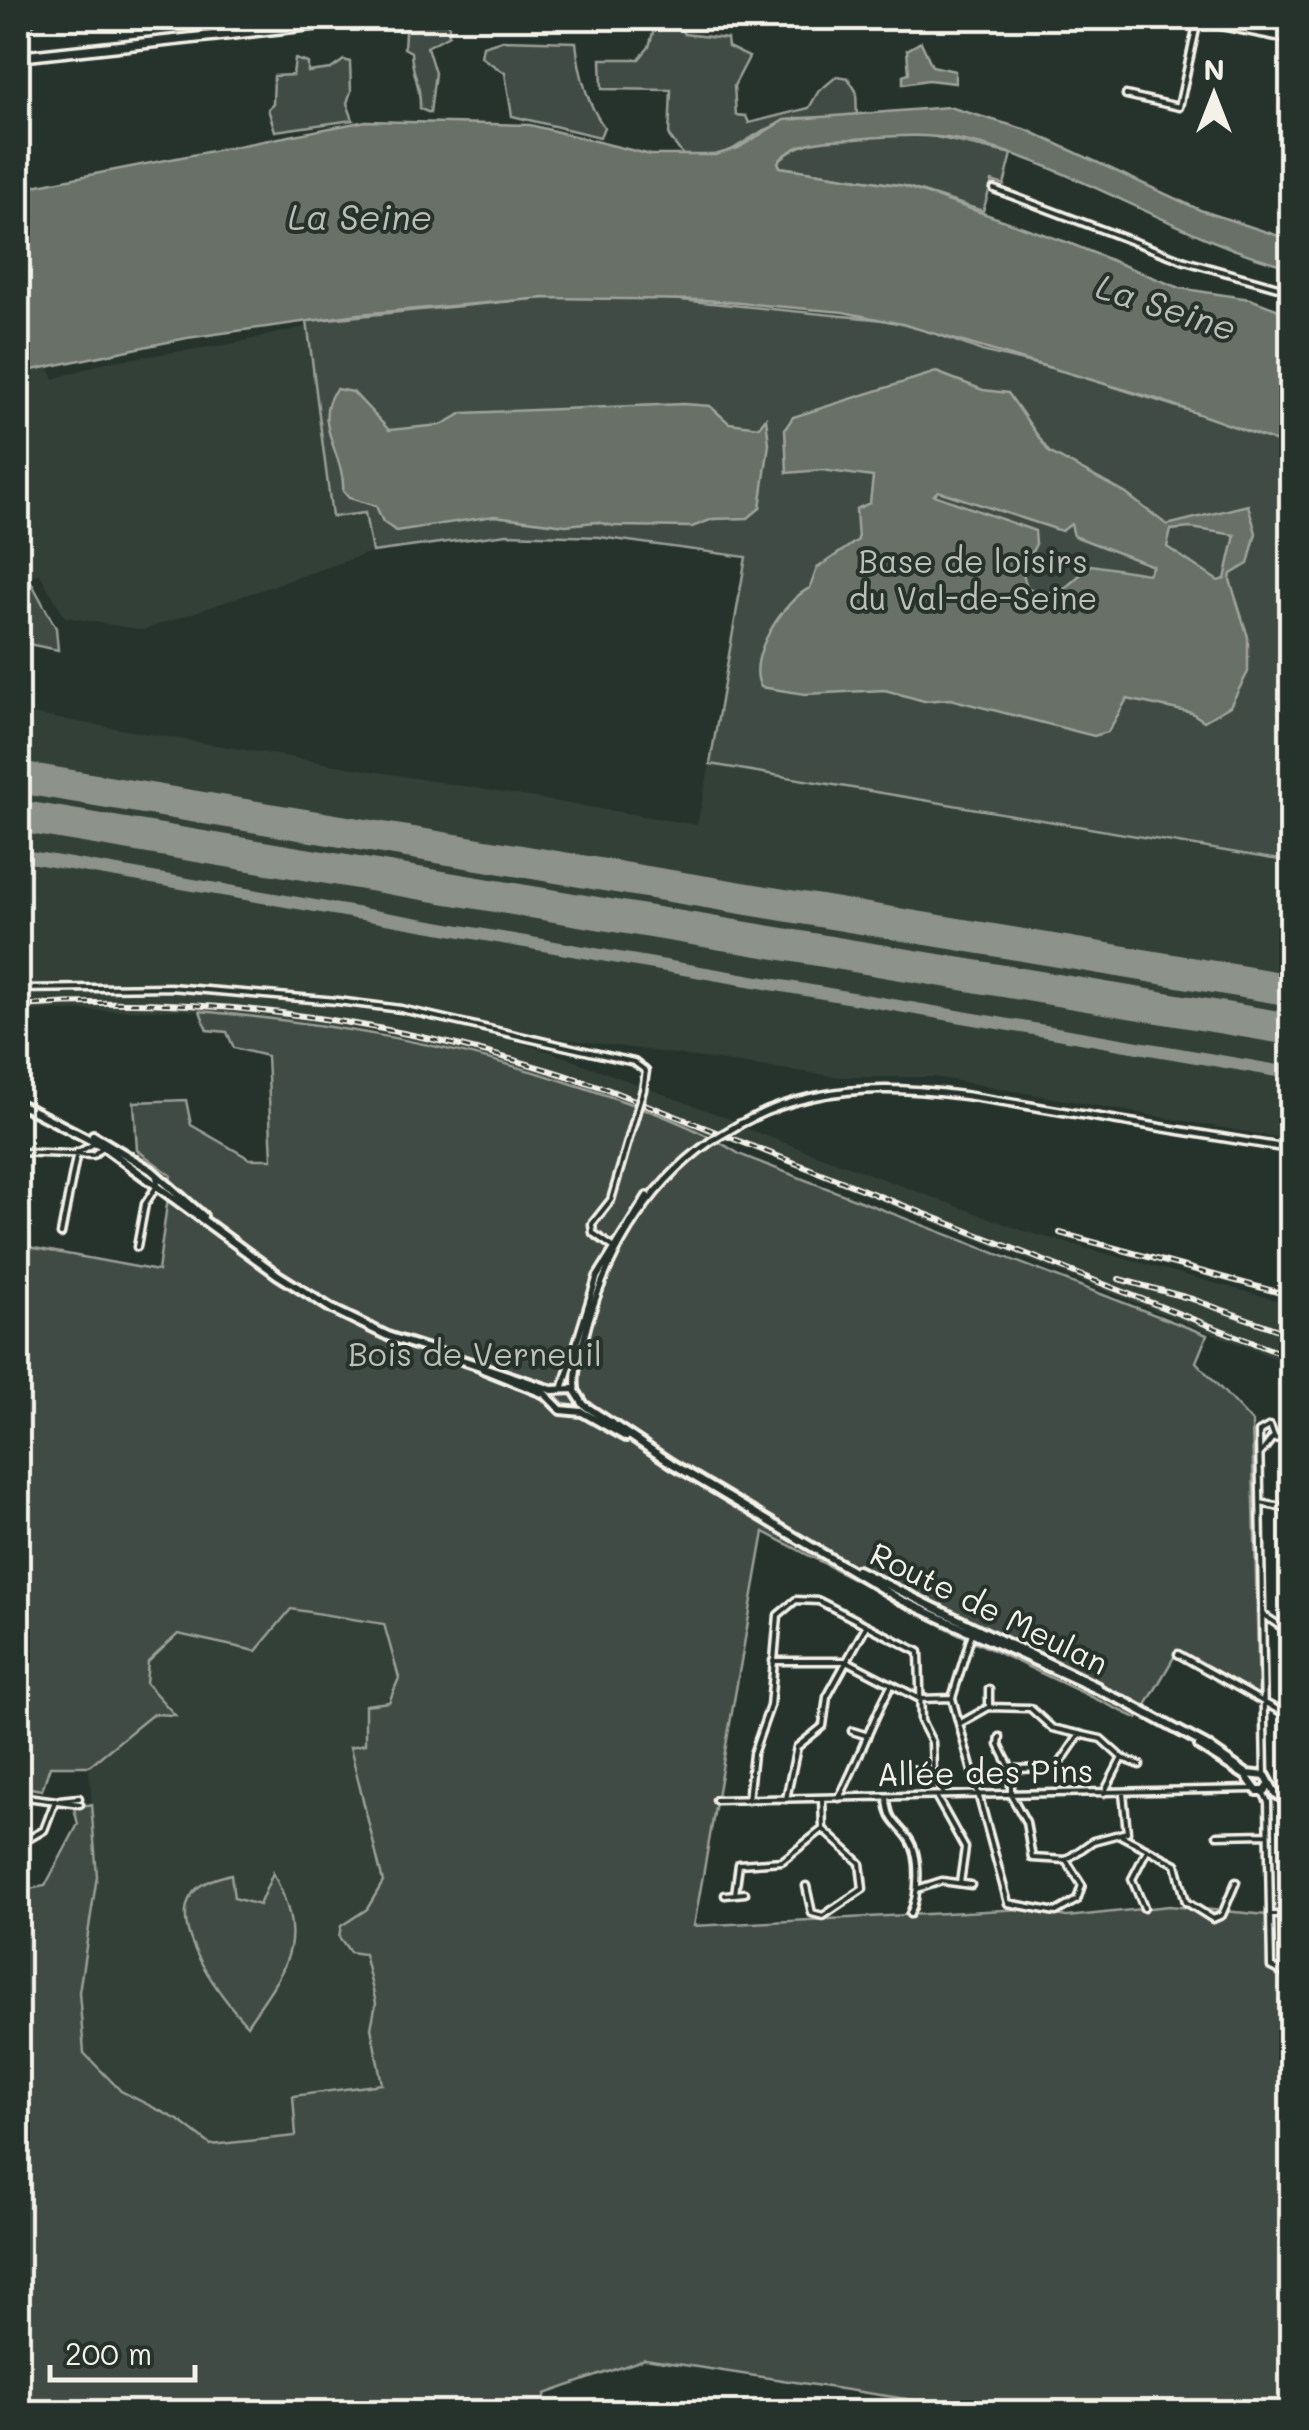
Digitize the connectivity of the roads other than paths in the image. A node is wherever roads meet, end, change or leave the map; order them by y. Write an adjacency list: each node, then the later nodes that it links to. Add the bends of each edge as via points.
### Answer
1 (35, 18): 5 (street)
2 (377, 18): 8 (main road)
3 (1194, 18): 6 (main road); 9 (street, via 1179,107)
4 (1260, 18): 6 (street)
5 (18, 28)
6 (1255, 31): 7 (main road)
7 (1292, 38)
8 (18, 57)
9 (1126, 95)
10 (994, 188): 11 (street, via 1185,260)
11 (1292, 291)
12 (18, 989): 25 (street, bridge, via 170,987 401,1009 634,1062 646,1071 644,1090 612,1200 592,1224)
13 (18, 1104): 14 (main road)
14 (30, 1109): 15 (main road); 16 (main road)
15 (82, 1134): 16 (main road); 19 (street)
16 (102, 1143): 19 (street); 20 (main road); 21 (main road)
17 (1292, 1149): 25 (street, bridge, via 918,1088 836,1091 772,1108 711,1141 660,1184)
18 (18, 1152): 19 (street)
19 (78, 1152): 23 (street)
20 (155, 1173): 21 (street); 22 (main road)
21 (158, 1185): 22 (main road); 24 (street, via 146,1204)
22 (206, 1221): 26 (main road, via 332,1310)
23 (61, 1234)
24 (137, 1246)
25 (614, 1248): 27 (street, via 592,1292); 28 (street, via 587,1324 575,1378)
26 (450, 1356): 27 (main road); 29 (main road, Route de Meulan)
27 (562, 1389): 28 (main road); 29 (main road)
28 (578, 1394): 30 (main road); 36 (main road, Route de Meulan, via 598,1415)
29 (556, 1404): 30 (main road, Route de Meulan)
30 (572, 1411): 36 (main road, Route de Meulan)
31 (1274, 1430): 32 (street, via 1265,1426); 33 (street); 34 (street)
32 (1260, 1434): 34 (street); 35 (street)
33 (1292, 1436): 34 (street)
34 (1270, 1440): 35 (street)
35 (1260, 1454): 37 (street)
36 (672, 1463): 41 (main road, Route de Meulan, via 901,1600)
37 (1260, 1503): 38 (street); 39 (street)
38 (1292, 1508)
39 (1262, 1614): 42 (street); 50 (street)
40 (865, 1628): 44 (street, via 819,1601 796,1600 778,1615); 45 (street); 49 (street, via 919,1652)
41 (976, 1632): 48 (street); 54 (main road, Route de Meulan)
42 (1292, 1634)
43 (1178, 1654): 50 (street)
44 (773, 1661): 45 (street); 80 (street, via 770,1706 753,1754)
45 (847, 1661): 46 (street); 78 (street, via 824,1703 823,1726 794,1754)
46 (892, 1684): 49 (street); 57 (street)
47 (989, 1689): 51 (street)
48 (952, 1698): 49 (street); 53 (street)
49 (920, 1699): 63 (street)
50 (1266, 1702): 52 (street); 64 (street)
51 (989, 1707): 53 (street); 56 (street, via 1030,1708 1052,1728)
52 (1292, 1718)
53 (958, 1724): 73 (street)
54 (1174, 1728): 64 (main road, Route de Meulan, via 1247,1774); 65 (main road, Route de Meulan)
55 (852, 1732): 57 (street)
56 (1080, 1734): 59 (street, via 1100,1738); 62 (street, via 1057,1768)
57 (866, 1735): 77 (street)
58 (1000, 1737): 62 (street)
59 (1122, 1758): 60 (street); 68 (street)
60 (1140, 1766)
61 (908, 1769): 63 (street)
62 (1012, 1769): 69 (street)
63 (933, 1772): 72 (street)
64 (1264, 1777): 65 (main road); 67 (main road); 74 (main road)
65 (1253, 1787): 66 (street, Allée des Pins); 67 (main road, Route de Meulan)
66 (1122, 1792): 68 (street, Allée des Pins); 88 (street, via 1128,1817)
67 (1264, 1792): 74 (main road); 83 (street)
68 (1104, 1793): 69 (street, Allée des Pins)
69 (1010, 1795): 73 (street, Allée des Pins); 91 (street, via 1026,1822 1032,1858)
70 (18, 1796): 81 (street)
71 (936, 1796): 72 (street, Allée des Pins); 75 (street, Allée des Pins); 93 (street, via 965,1848)
72 (945, 1796): 73 (street, Allée des Pins)
73 (978, 1796): 91 (street, via 1008,1903 1056,1912 1080,1898 1082,1884)
74 (1279, 1796): 83 (street); 84 (main road)
75 (887, 1797): 77 (street, Allée des Pins); 96 (street, via 890,1821 912,1848)
76 (822, 1798): 77 (street, Allée des Pins); 78 (street, Allée des Pins); 85 (street)
77 (839, 1798)
78 (786, 1799): 80 (street, Allée des Pins)
79 (716, 1800): 80 (street, Allée des Pins)
80 (748, 1800)
81 (55, 1801): 82 (street); 89 (street, via 44,1830)
82 (79, 1801)
83 (1268, 1802): 86 (street)
84 (1292, 1805)
85 (823, 1828): 95 (street, via 860,1863 863,1889 823,1916 812,1913); 98 (street, via 782,1861 738,1864)
86 (1268, 1834): 87 (street); 103 (street)
87 (1217, 1835)
88 (1122, 1836): 90 (street); 91 (street, via 1100,1838)
89 (18, 1845)
90 (1147, 1850): 92 (street, via 1176,1864 1186,1902 1213,1919 1222,1915); 100 (street, via 1132,1880)
91 (1066, 1860)
92 (1236, 1882)
93 (960, 1883): 94 (street); 96 (street)
94 (972, 1885)
95 (806, 1886)
96 (917, 1889): 101 (street)
97 (745, 1893): 98 (street)
98 (735, 1894): 99 (street)
99 (725, 1895)
100 (1144, 1908)
101 (910, 1914)
102 (1292, 1915): 103 (street)
103 (1270, 1916): 104 (street, via 1270,1967)
104 (1292, 1977)

